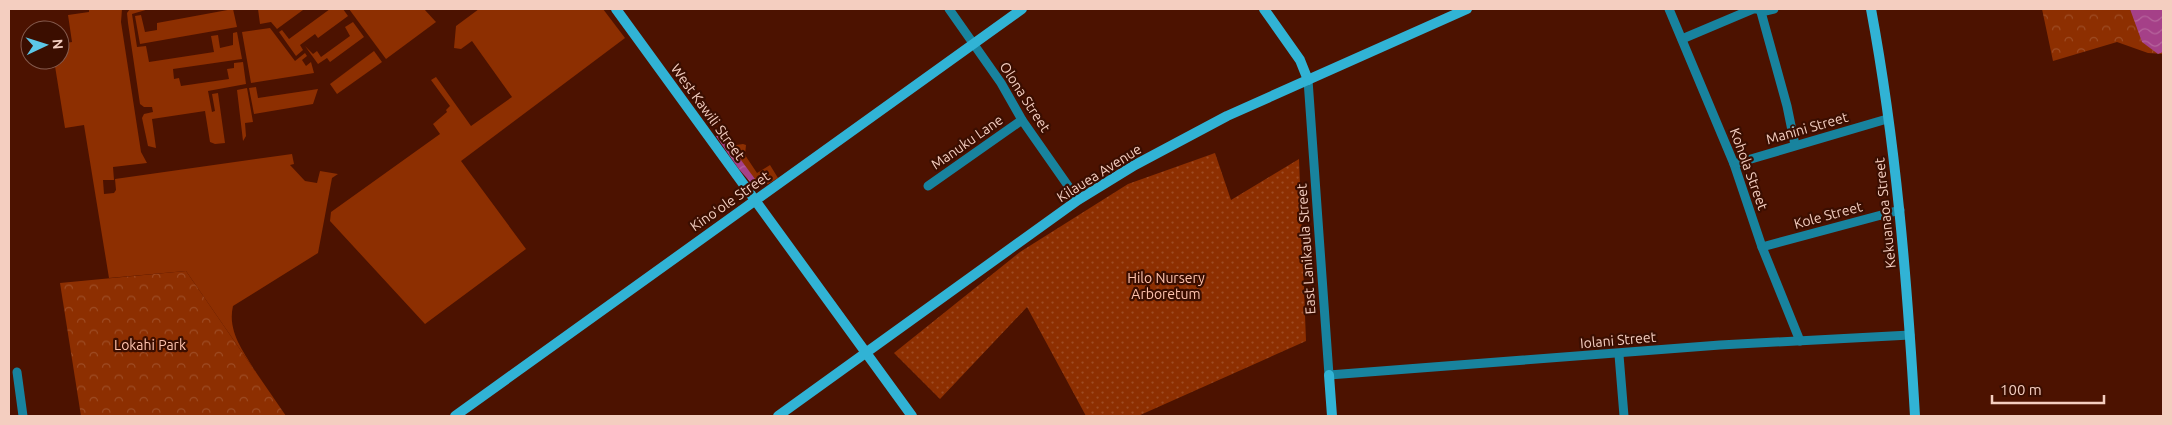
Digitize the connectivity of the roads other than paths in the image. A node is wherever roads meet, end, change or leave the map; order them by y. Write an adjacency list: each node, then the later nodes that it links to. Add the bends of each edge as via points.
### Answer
1 (616, 9): 18 (street, West Kawili Street)
2 (949, 9): 11 (street, Olona Street)
3 (1022, 9): 11 (street, Kinoʻole Street)
4 (1264, 9): 12 (street, via 1300,60)
5 (1467, 9): 12 (street, Kilauea Avenue)
6 (1669, 9): 10 (street, Kohola Street)
7 (1774, 9): 9 (street)
8 (1871, 9): 13 (street, Kekuanaoa Street)
9 (1761, 12): 10 (street, via 1753,9); 15 (street)
10 (1682, 39): 16 (street, Kohola Street)
11 (974, 44): 14 (street, Olona Street); 18 (street, Kinoʻole Street)
12 (1308, 80): 19 (street, Kilauea Avenue, via 1216,121); 27 (street, East Lanikaula Street)
13 (1887, 118): 15 (street, Manini Street); 20 (street, Kekuanaoa Street)
14 (1022, 120): 17 (street, Manuku Lane); 19 (street, Olona Street)
15 (1795, 145): 16 (street, Manini Street)
16 (1734, 164): 21 (street, Kohola Street)
17 (928, 186)
18 (754, 200): 24 (street, West Kawili Street); 29 (street, Kinoʻole Street)
19 (1078, 200): 24 (street, Kilauea Avenue)
20 (1900, 210): 21 (street, Kole Street); 22 (street, Kekuanaoa Street)
21 (1762, 247): 23 (street, Kohola Street)
22 (1910, 335): 23 (street, Iolani Street); 34 (street, Kekuanaoa Street)
23 (1800, 341): 25 (street, Iolani Street)
24 (866, 351): 30 (street, Kilauea Avenue); 31 (street, West Kawili Street)
25 (1619, 354): 27 (street, Iolani Street); 33 (street)
26 (16, 372): 28 (street)
27 (1329, 375): 32 (street, East Lanikaula Street)
28 (23, 416)
29 (455, 416)
30 (778, 416)
31 (912, 416)
32 (1332, 416)
33 (1624, 416)
34 (1915, 416)

